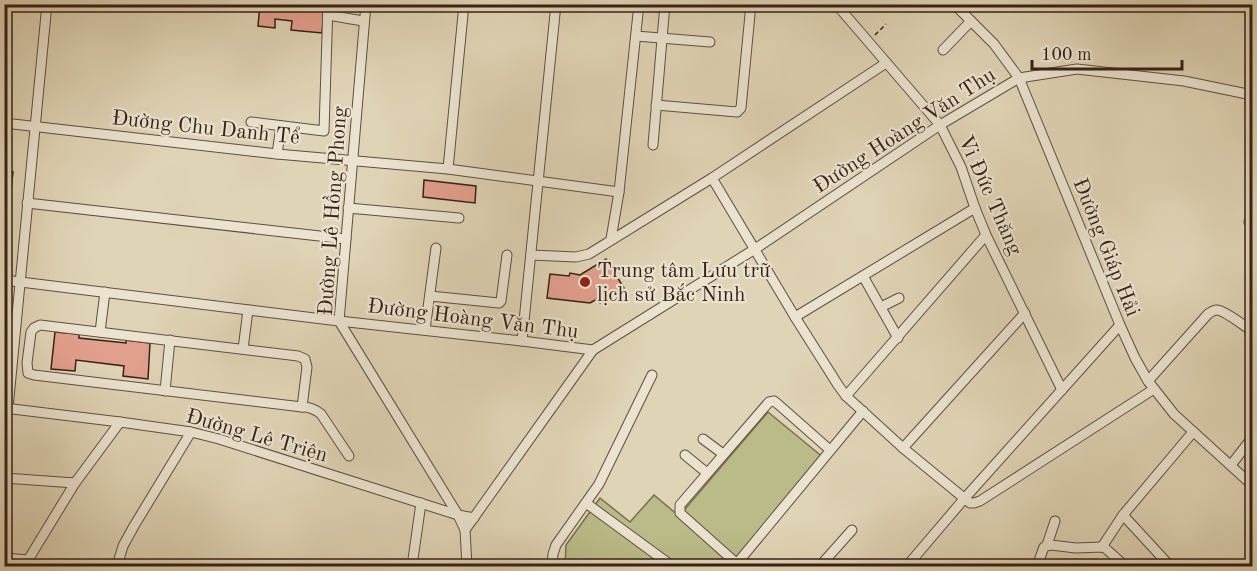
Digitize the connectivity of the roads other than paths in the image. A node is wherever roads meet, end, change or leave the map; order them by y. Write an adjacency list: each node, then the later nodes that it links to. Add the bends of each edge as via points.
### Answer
1 (47, 4): 26 (street)
2 (328, 4): 11 (street)
3 (366, 4): 12 (street, Đường Lê Hồng Phong)
4 (464, 4): 30 (street)
5 (556, 4): 32 (street)
6 (639, 4): 14 (street)
7 (665, 4): 15 (street)
8 (751, 4): 21 (street, via 740,111)
9 (836, 4): 18 (street, Vi Đức Thăng)
10 (954, 4): 13 (street, Đường Giáp Hải)
11 (328, 15): 12 (street); 25 (street, via 324,130)
12 (363, 21): 29 (street, Đường Lê Hồng Phong)
13 (971, 21): 17 (street); 19 (street, Đường Giáp Hải)
14 (636, 36): 15 (street); 33 (street)
15 (662, 38): 16 (street); 21 (street)
16 (711, 42)
17 (943, 50)
18 (886, 63): 24 (street, Vi Đức Thăng); 31 (street)
19 (1019, 78): 20 (street, Đường Hoàng Văn Thụ, via 1077,69 1184,81); 24 (street, Đường Hoàng Văn Thụ); 58 (street, Đường Giáp Hải)
20 (1252, 95)
21 (656, 105): 27 (street)
22 (251, 122): 25 (street)
23 (4, 123): 26 (street, Đường Chu Danh Tể)
24 (940, 125): 36 (street, Vi Đức Thăng, via 961,167); 44 (street, Đường Hoàng Văn Thụ)
25 (281, 126): 28 (street)
26 (36, 127): 28 (street, Đường Chu Danh Tể); 34 (street)
27 (653, 145)
28 (277, 153): 29 (street, Đường Chu Danh Tể)
29 (352, 161): 30 (street, Đường Chu Danh Tể); 35 (street, Đường Lê Hồng Phong)
30 (448, 169): 32 (street, Đường Chu Danh Tể)
31 (712, 178): 42 (street); 44 (street)
32 (538, 182): 33 (street, Đường Chu Danh Tể); 46 (street)
33 (619, 192): 42 (street)
34 (27, 203): 41 (street); 49 (street)
35 (348, 208): 38 (street); 41 (street, Đường Lê Hồng Phong)
36 (975, 208): 40 (street, Vi Đức Thăng); 47 (street)
37 (1252, 215): 39 (street)
38 (459, 218)
39 (1252, 224)
40 (986, 235): 55 (street, Vi Đức Thăng); 62 (street)
41 (346, 239): 57 (street, Đường Lê Hồng Phong)
42 (612, 240): 46 (street, via 584,256)
43 (436, 248): 51 (street)
44 (755, 249): 56 (street); 66 (street, Đường Hoàng Văn Thụ)
45 (507, 255): 51 (street, via 499,303)
46 (531, 255): 64 (street)
47 (863, 276): 53 (street); 56 (street)
48 (4, 280): 49 (street, Đường Hoàng Văn Thụ)
49 (20, 282): 50 (street, Đường Hoàng Văn Thụ); 73 (street)
50 (105, 292): 54 (street, Đường Hoàng Văn Thụ); 61 (street)
51 (430, 296): 59 (street)
52 (899, 298): 53 (street)
53 (881, 307): 62 (street)
54 (248, 310): 57 (street, Đường Hoàng Văn Thụ); 65 (street)
55 (1025, 313): 69 (street, Vi Đức Thăng); 80 (street)
56 (795, 317): 71 (street)
57 (339, 321): 59 (street, Đường Hoàng Văn Thụ); 93 (street, Đường Lê Hồng Phong)
58 (1120, 326): 68 (street, Đường Giáp Hải); 69 (street)
59 (425, 330): 64 (street, Đường Hoàng Văn Thụ)
60 (1252, 331): 68 (street, via 1214,310)
61 (100, 332): 63 (street); 70 (street, via 40,325 34,328 28,373)
62 (898, 338): 71 (street)
63 (170, 340): 65 (street); 70 (street)
64 (522, 341): 66 (street, Đường Hoàng Văn Thụ)
65 (243, 349): 72 (street, via 305,359)
66 (593, 350): 95 (street)
67 (652, 375): 92 (street)
68 (1151, 385): 77 (street, Đường Giáp Hải); 90 (street, via 980,501 970,503)
69 (1062, 390): 90 (street)
70 (165, 391): 72 (street)
71 (846, 396): 74 (street)
72 (302, 407): 84 (street, via 321,414)
73 (6, 408): 75 (street, Đường Lê Triện)
74 (863, 411): 80 (street); 81 (street)
75 (120, 422): 76 (street, Đường Lê Triện); 88 (street)
76 (191, 432): 91 (street, Đường Lê Triện); 104 (street, via 123,546)
77 (1193, 432): 85 (street, Đường Giáp Hải); 94 (street)
78 (1252, 438): 85 (street)
79 (703, 439): 82 (street)
80 (903, 448): 90 (street)
81 (830, 450): 82 (street, via 774,401 764,406); 86 (street, via 735,562 680,513 680,505)
82 (723, 454): 86 (street)
83 (685, 455): 86 (street)
84 (349, 456)
85 (1231, 465): 89 (street, Đường Giáp Hải)
86 (707, 473)
87 (4, 478): 88 (street)
88 (75, 483): 102 (street)
89 (1252, 485)
90 (964, 499): 109 (street)
91 (421, 503): 93 (street, Đường Lê Triện); 105 (street)
92 (586, 503): 107 (street, via 556,545); 108 (street)
93 (458, 515): 95 (street, Đường Lê Triện); 97 (street, Đường Lê Hồng Phong)
94 (1123, 515): 100 (street); 112 (street)
95 (474, 518): 97 (street)
96 (1055, 521): 99 (street)
97 (465, 530): 106 (street, Đường Lê Hồng Phong)
98 (852, 530): 103 (street)
99 (1047, 545): 100 (street); 110 (street)
100 (1102, 547): 111 (street)
101 (4, 558): 102 (street)
102 (27, 563)
103 (826, 565)
104 (117, 567)
105 (412, 567)
106 (467, 567)
107 (552, 567)
108 (672, 567)
109 (907, 567)
110 (1037, 567)
111 (1125, 567)
112 (1170, 567)

